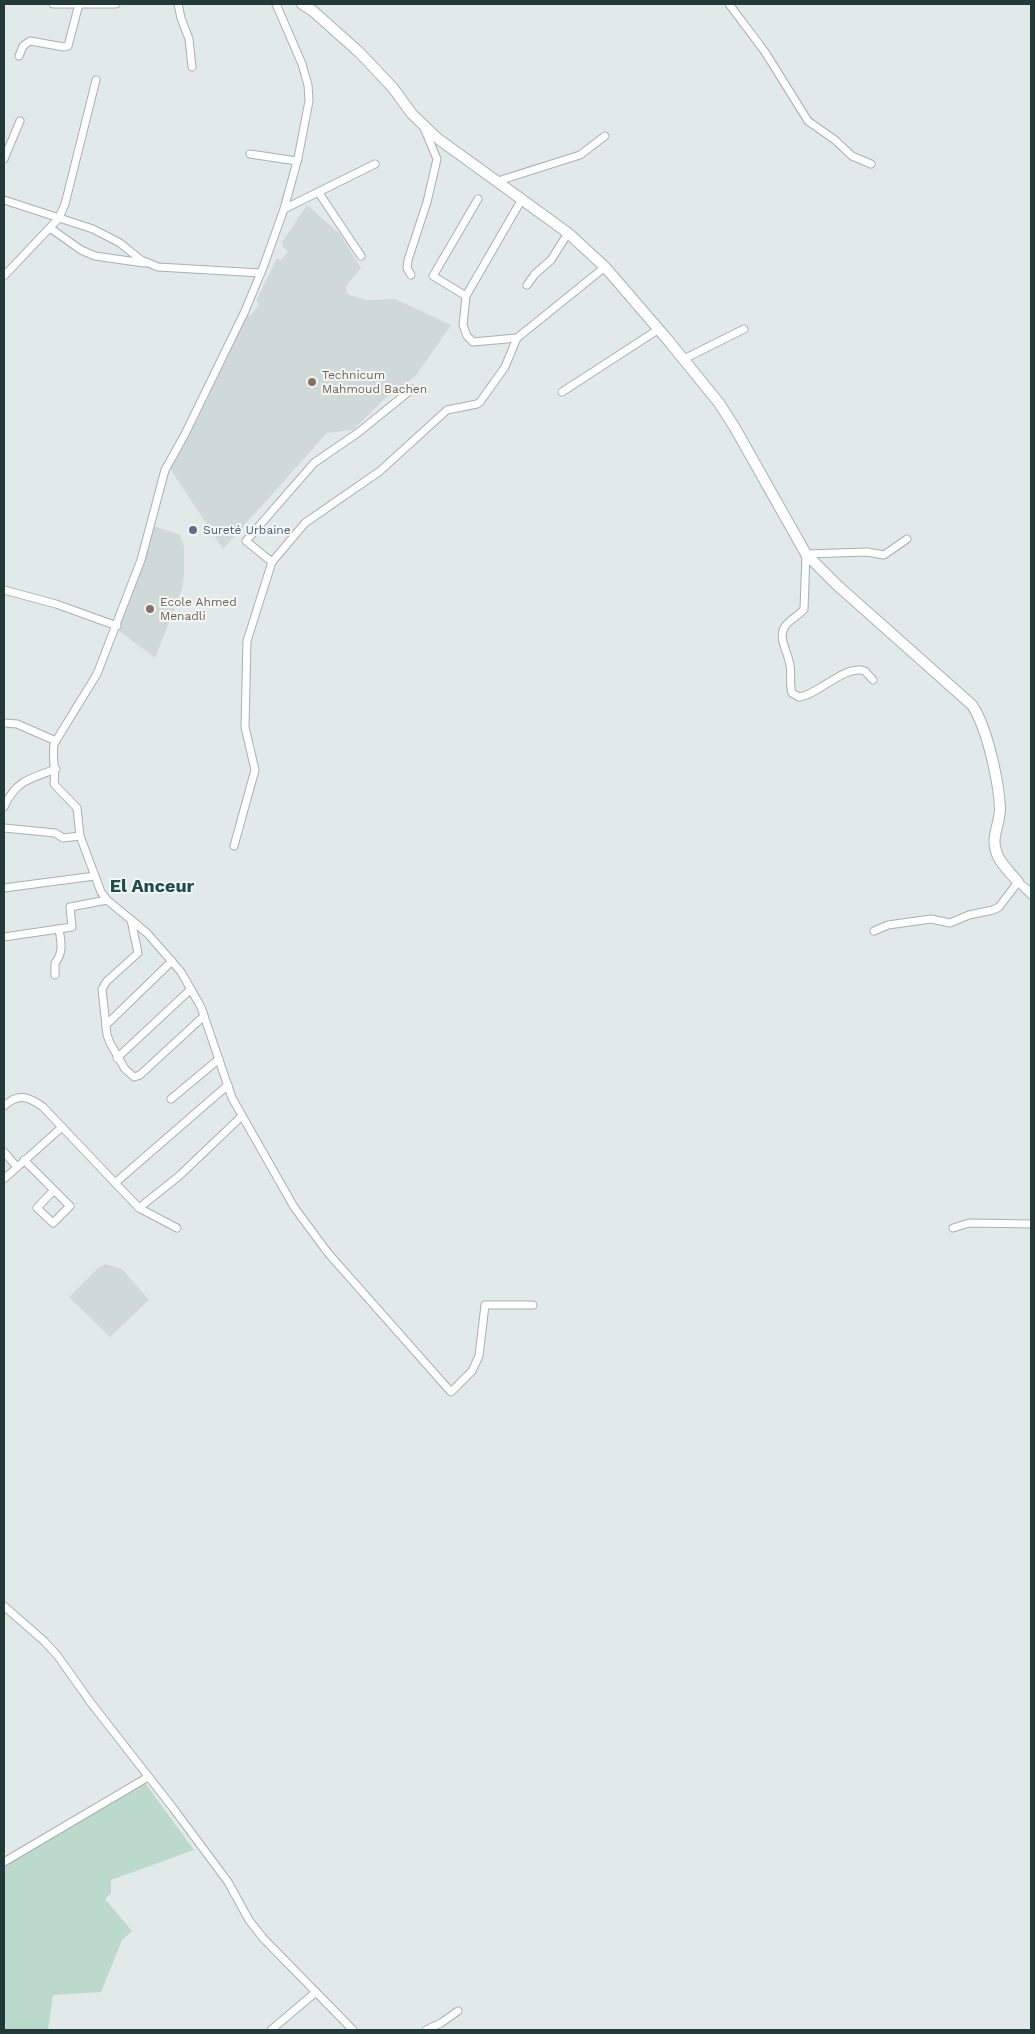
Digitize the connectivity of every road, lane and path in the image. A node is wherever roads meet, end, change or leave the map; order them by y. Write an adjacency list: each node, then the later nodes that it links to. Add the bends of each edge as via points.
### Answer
1 (53, 4): 2 (street)
2 (79, 4): 3 (street); 8 (street, via 68,46 30,41)
3 (116, 4)
4 (178, 4): 9 (street, via 189,39)
5 (276, 4): 16 (street, via 308,85 309,100)
6 (302, 4): 12 (street, via 360,53)
7 (728, 4): 18 (street, via 808,120 846,152)
8 (19, 56)
9 (192, 67)
10 (96, 80): 25 (street)
11 (20, 121): 15 (street)
12 (423, 125): 19 (street); 32 (street, via 437,159 408,260 407,268)
13 (605, 136): 19 (street, via 580,155)
14 (250, 154): 16 (street)
15 (4, 159)
16 (297, 161): 24 (street)
17 (375, 164): 20 (street)
18 (871, 164)
19 (498, 181): 22 (street)
20 (319, 192): 24 (street); 28 (street)
21 (478, 199): 35 (street, via 433,276)
22 (522, 199): 27 (street); 35 (street)
23 (4, 200): 25 (street)
24 (284, 209): 31 (street)
25 (60, 218): 26 (street); 29 (street, via 93,229 120,243)
26 (50, 228): 29 (street, via 95,256); 33 (street)
27 (568, 233): 30 (street); 34 (street, via 551,260)
28 (361, 256)
29 (147, 264): 31 (street)
30 (604, 267): 37 (street); 38 (street)
31 (261, 273): 46 (street, via 165,470 141,560)
32 (412, 275)
33 (4, 276)
34 (527, 285)
35 (466, 296): 38 (street, via 463,325 472,342)
36 (744, 328): 39 (street)
37 (659, 329): 39 (street); 41 (street)
38 (516, 338): 44 (street, via 505,367 480,402 447,410 380,471 305,523)
39 (684, 359): 43 (street, via 735,428)
40 (412, 389): 44 (street, via 373,422 314,463 246,541)
41 (562, 392)
42 (907, 539): 43 (street, via 884,555 866,552)
43 (806, 554): 47 (street, via 804,609 783,631 792,693 799,698 804,697 824,684 860,669); 56 (street, via 972,705 979,716 998,788 1000,811 995,850 999,860)
44 (272, 562): 54 (street, via 247,641 245,727 255,770)
45 (4, 590): 46 (street)
46 (117, 626): 49 (street, via 97,674)
47 (873, 680)
48 (4, 723): 49 (street, via 17,724)
49 (56, 741): 50 (street, via 53,754)
50 (56, 769): 51 (street, via 16,786); 53 (street, via 54,784 77,808)
51 (4, 807)
52 (4, 828): 53 (street, via 55,834 63,838)
53 (80, 836): 55 (street)
54 (234, 846)
55 (95, 876): 57 (street); 59 (street)
56 (1018, 882): 58 (street); 62 (street, via 993,910 950,922 931,919 888,925)
57 (4, 888)
58 (1031, 893)
59 (107, 900): 60 (street); 61 (street, via 70,907 72,927)
60 (131, 920): 64 (street); 68 (street, via 138,953 103,984)
61 (59, 929): 63 (street); 65 (street, via 61,951 55,962)
62 (874, 931)
63 (4, 937)
64 (172, 961): 66 (street); 68 (street)
65 (55, 976)
66 (191, 990): 67 (street); 69 (street)
67 (204, 1016): 69 (street, via 137,1077 130,1074); 70 (street)
68 (106, 1025): 69 (street)
69 (117, 1058)
70 (219, 1059): 71 (street); 72 (street)
71 (228, 1085): 74 (street); 80 (street)
72 (171, 1099)
73 (4, 1106): 75 (street, via 19,1096 27,1097)
74 (242, 1116): 82 (street, via 179,1176); 86 (street, via 309,1230 451,1392 472,1371 479,1356 485,1305)
75 (62, 1127): 77 (street); 80 (street)
76 (4, 1152): 78 (street)
77 (24, 1160): 78 (street); 81 (street)
78 (17, 1167): 79 (street)
79 (4, 1179)
80 (115, 1184): 82 (street)
81 (54, 1190): 81 (street, via 37,1208 53,1223 70,1206)
82 (139, 1208): 84 (street)
83 (1031, 1224): 85 (street, via 969,1223)
84 (177, 1228)
85 (953, 1228)
86 (533, 1305)
87 (4, 1606): 88 (street, via 57,1654)
88 (148, 1777): 89 (street); 90 (street, via 228,1882 263,1938)
89 (4, 1862)
90 (316, 1992): 92 (street); 93 (street)
91 (458, 2010): 94 (street)
92 (271, 2030)
93 (353, 2030)
94 (426, 2030)

